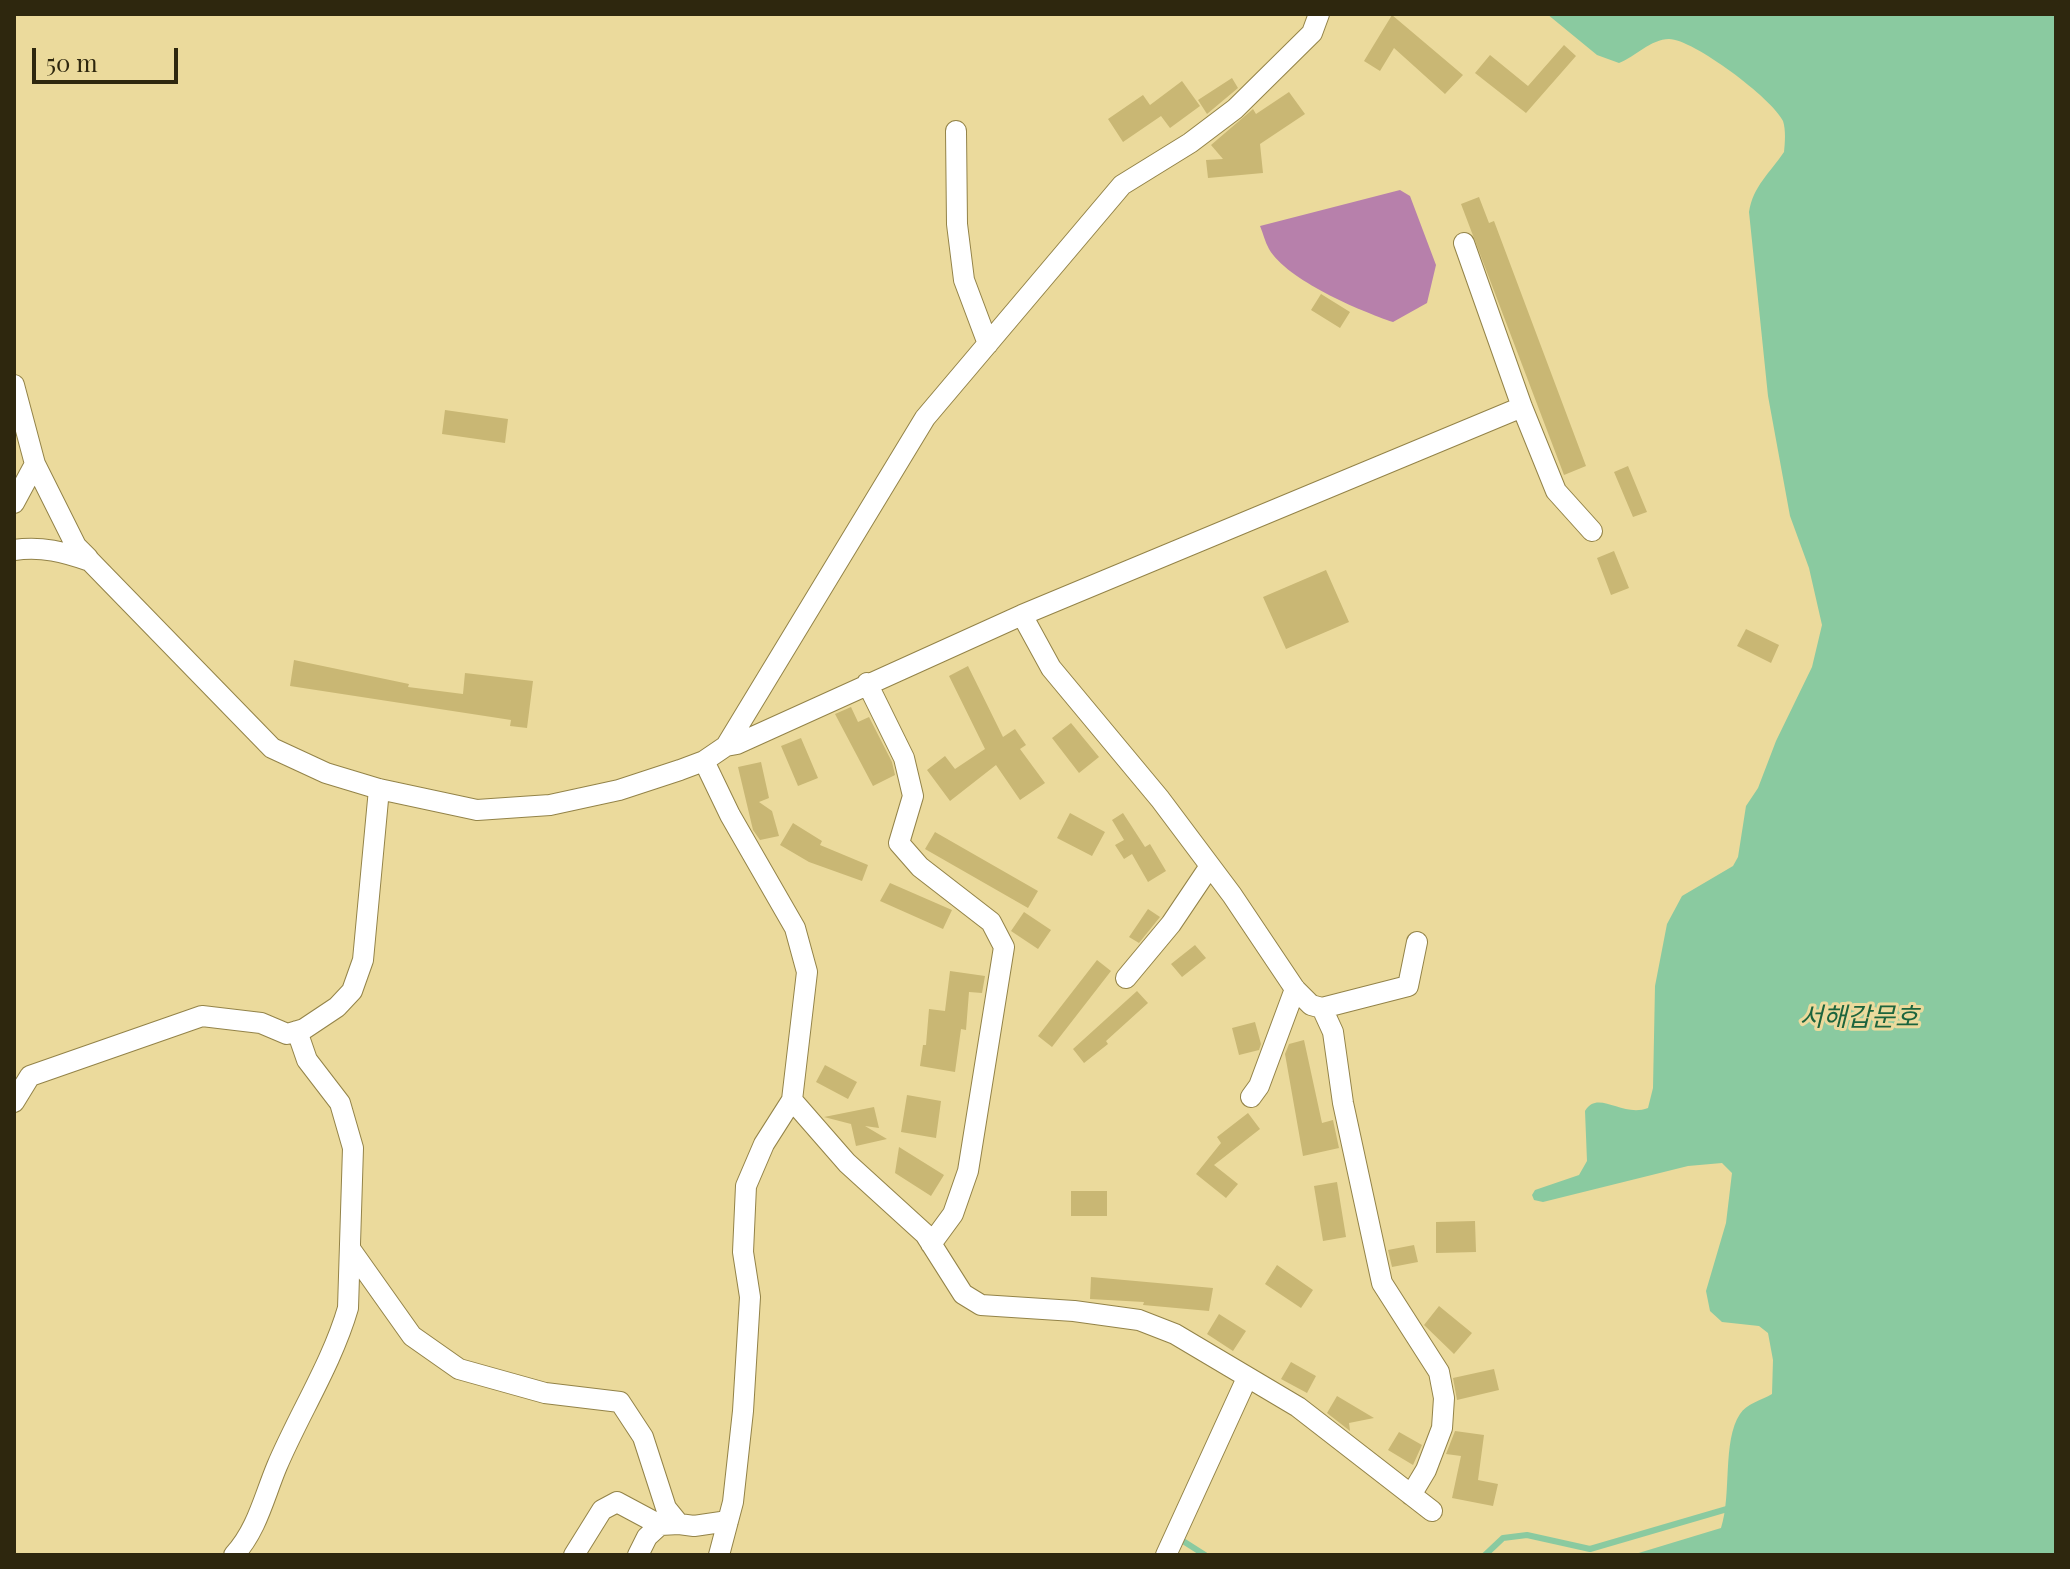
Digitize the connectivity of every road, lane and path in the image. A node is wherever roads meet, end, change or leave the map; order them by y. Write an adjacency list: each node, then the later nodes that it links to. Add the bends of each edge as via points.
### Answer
1 (1319, 14): 4 (street, via 1312,33 1235,109 1122,185)
2 (956, 131): 4 (street, via 964,280)
3 (1464, 243): 6 (street)
4 (988, 344): 14 (street, via 907,445)
5 (14, 385): 7 (street)
6 (1522, 407): 9 (street, via 1556,491); 12 (street)
7 (35, 464): 8 (street); 11 (street, via 76,546)
8 (14, 503)
9 (1592, 531)
10 (14, 550): 11 (street, via 62,551)
11 (90, 561): 16 (street, via 272,748 326,773)
12 (1022, 615): 13 (street); 17 (street, via 1051,668)
13 (867, 683): 14 (street); 26 (street, via 904,758 913,796 899,843 920,867 991,922 1004,947 968,1171 953,1214)
14 (726, 746): 15 (street)
15 (704, 761): 16 (street, via 619,790 550,805 477,810); 24 (street, via 795,928 807,972)
16 (379, 789): 22 (street, via 363,960 352,991 337,1007)
17 (1210, 866): 19 (street); 20 (street)
18 (1417, 942): 21 (street, via 1408,986)
19 (1126, 978)
20 (1295, 989): 21 (street); 23 (street)
21 (1322, 1008): 29 (street, via 1333,1032 1382,1283 1439,1372 1444,1398 1442,1428)
22 (297, 1031): 25 (street, via 287,1034 261,1023 202,1016 30,1076); 27 (street, via 307,1060 340,1103 353,1148)
23 (1251, 1097)
24 (792, 1100): 26 (street, via 847,1163); 31 (street, via 746,1186 743,1252 750,1297 743,1411)
25 (14, 1102)
26 (931, 1244): 28 (street, via 963,1294 981,1305 1139,1320 1175,1334)
27 (351, 1250): 32 (street, via 412,1336 459,1369 545,1393 620,1402 643,1437); 33 (street, via 348,1308 341,1332 248,1539)
28 (1247, 1378): 29 (street, via 1298,1407); 37 (street)
29 (1411, 1495): 30 (street)
30 (1432, 1511)
31 (728, 1521): 32 (street); 36 (street)
32 (670, 1524): 34 (street, via 617,1502 602,1510); 35 (street, via 647,1537)
33 (234, 1555)
34 (574, 1555)
35 (638, 1555)
36 (719, 1555)
37 (1166, 1555)

